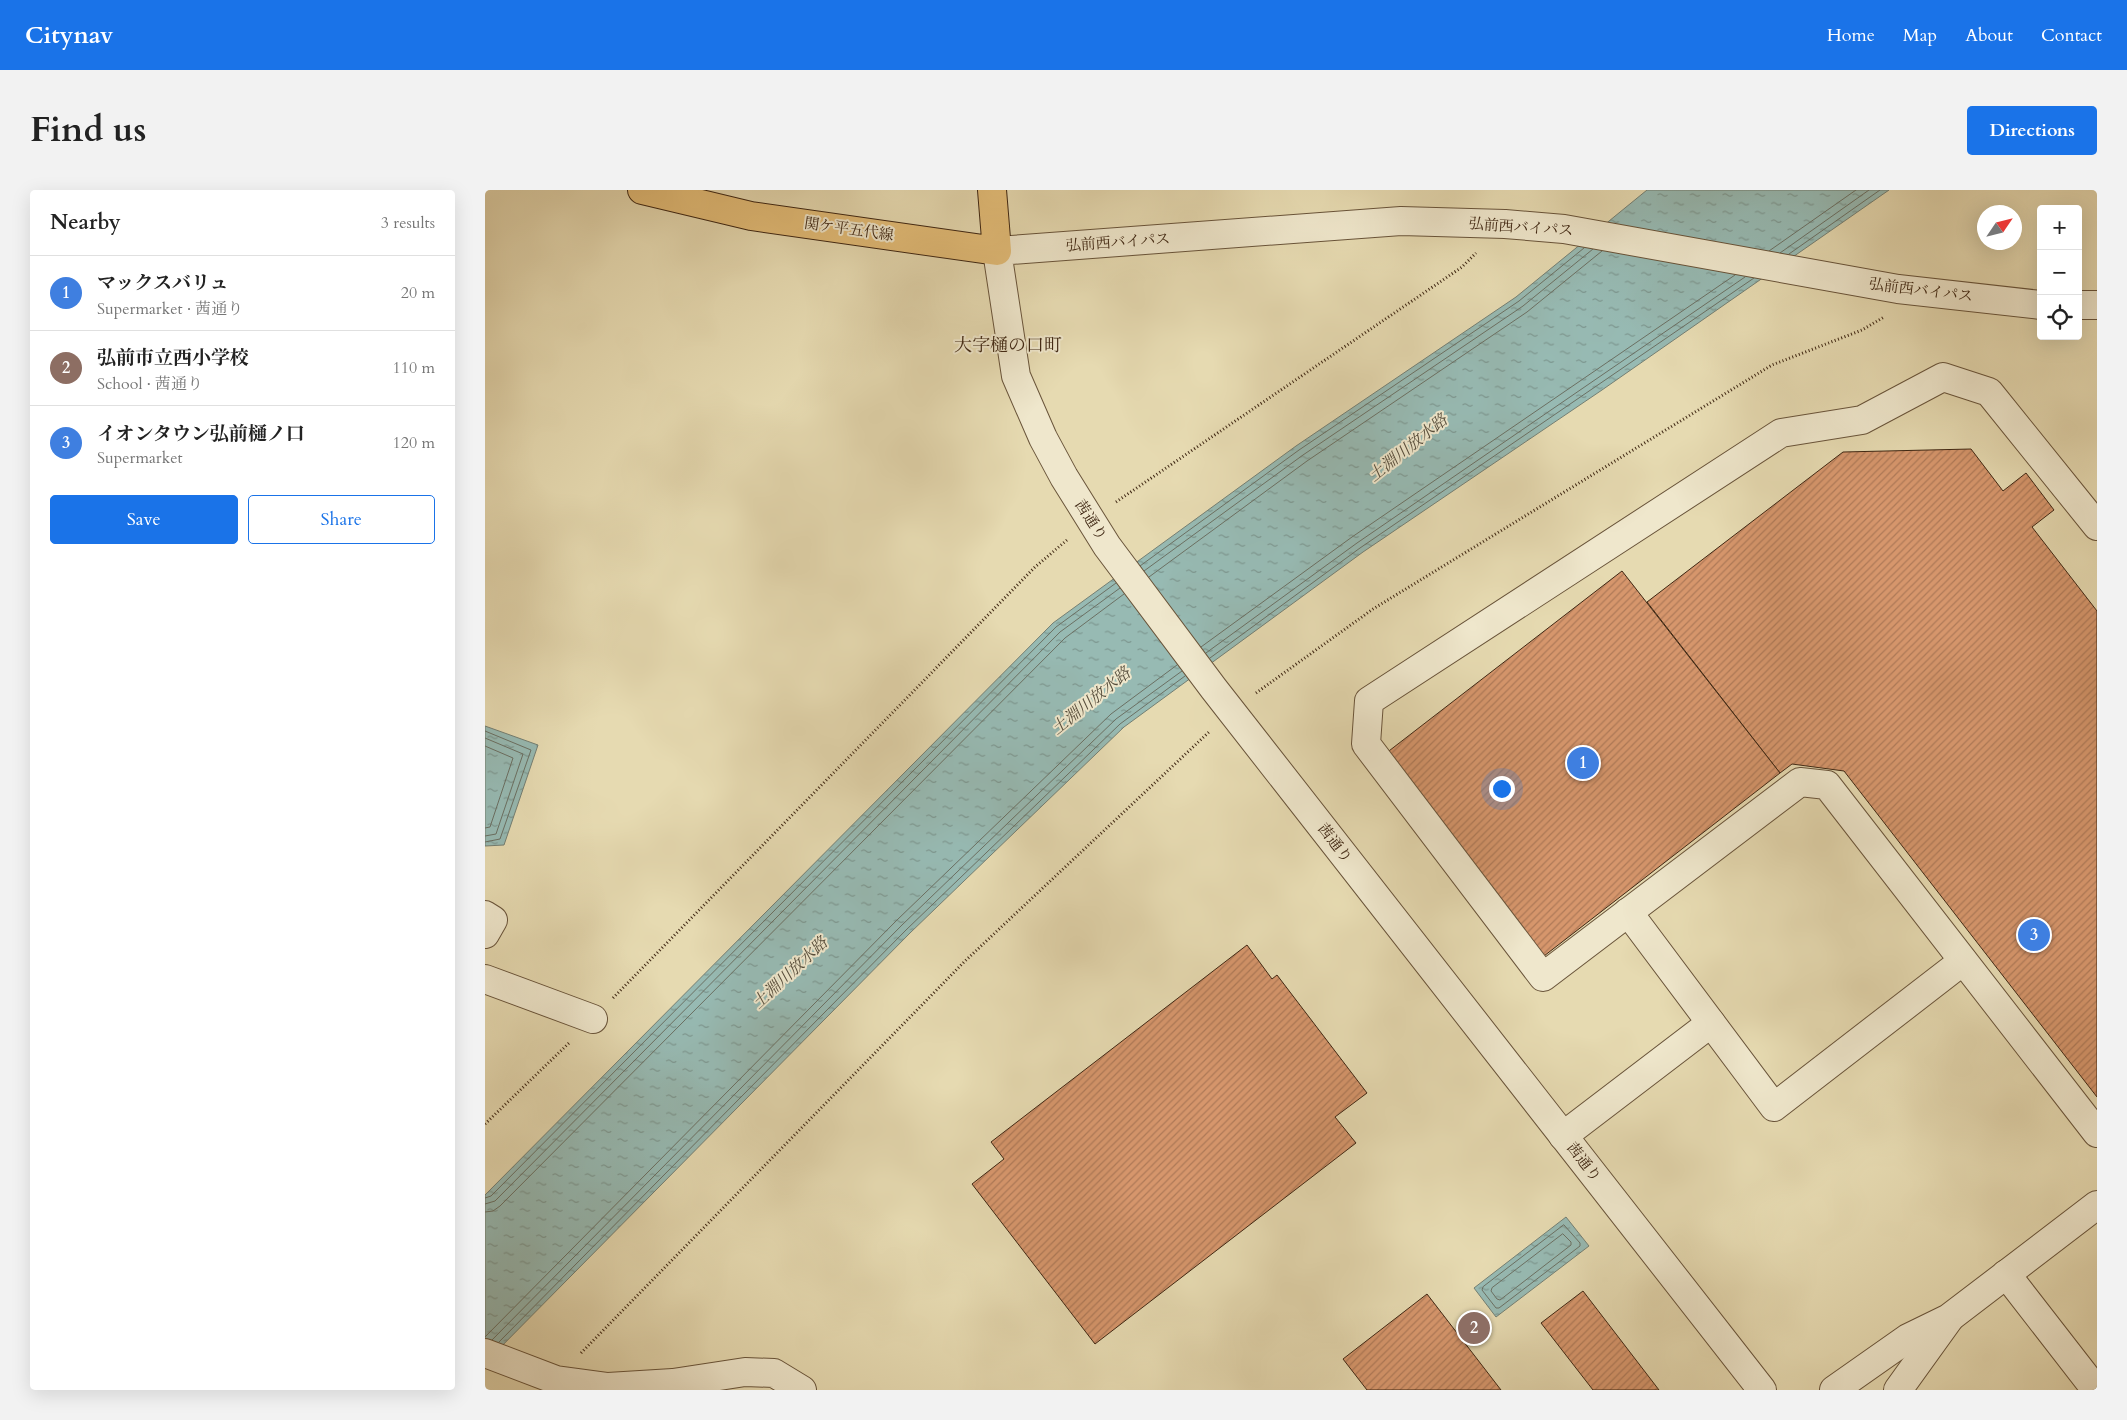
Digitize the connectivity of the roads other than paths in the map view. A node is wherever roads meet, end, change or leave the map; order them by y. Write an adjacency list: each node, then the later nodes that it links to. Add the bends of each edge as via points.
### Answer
1 (642, 190): 3 (main road, 関ケ平五代線, via 751,216)
2 (992, 190): 3 (main road)
3 (997, 250): 4 (street, 弘前西バイパス, via 1401,221 1505,224 1564,229 1898,289); 16 (street, 茜通り, via 1016,376 1043,438 1090,520 1214,689)
4 (2037, 304)
5 (2082, 305): 6 (street)
6 (2097, 305)
7 (2097, 526): 8 (street, via 1989,392 1943,377 1862,420 1781,433 1369,701 1366,744 1543,977)
8 (1628, 912): 11 (street, via 1800,782 1827,785); 14 (street)
9 (485, 915): 10 (street, via 493,920)
10 (485, 934)
11 (1963, 961): 14 (street, via 1774,1107); 15 (street)
12 (485, 979): 13 (street)
13 (593, 1019)
14 (1711, 1023): 16 (street)
15 (2097, 1133)
16 (1563, 1136): 22 (street, 茜通り)
17 (2097, 1206): 18 (street)
18 (2006, 1274): 19 (street); 25 (street)
19 (1949, 1318): 23 (street, via 1908,1338); 24 (street)
20 (485, 1353): 21 (street, via 556,1380 608,1387 673,1383 745,1372 774,1374)
21 (802, 1390)
22 (1761, 1390)
23 (1834, 1390)
24 (1898, 1390)
25 (2096, 1390)

